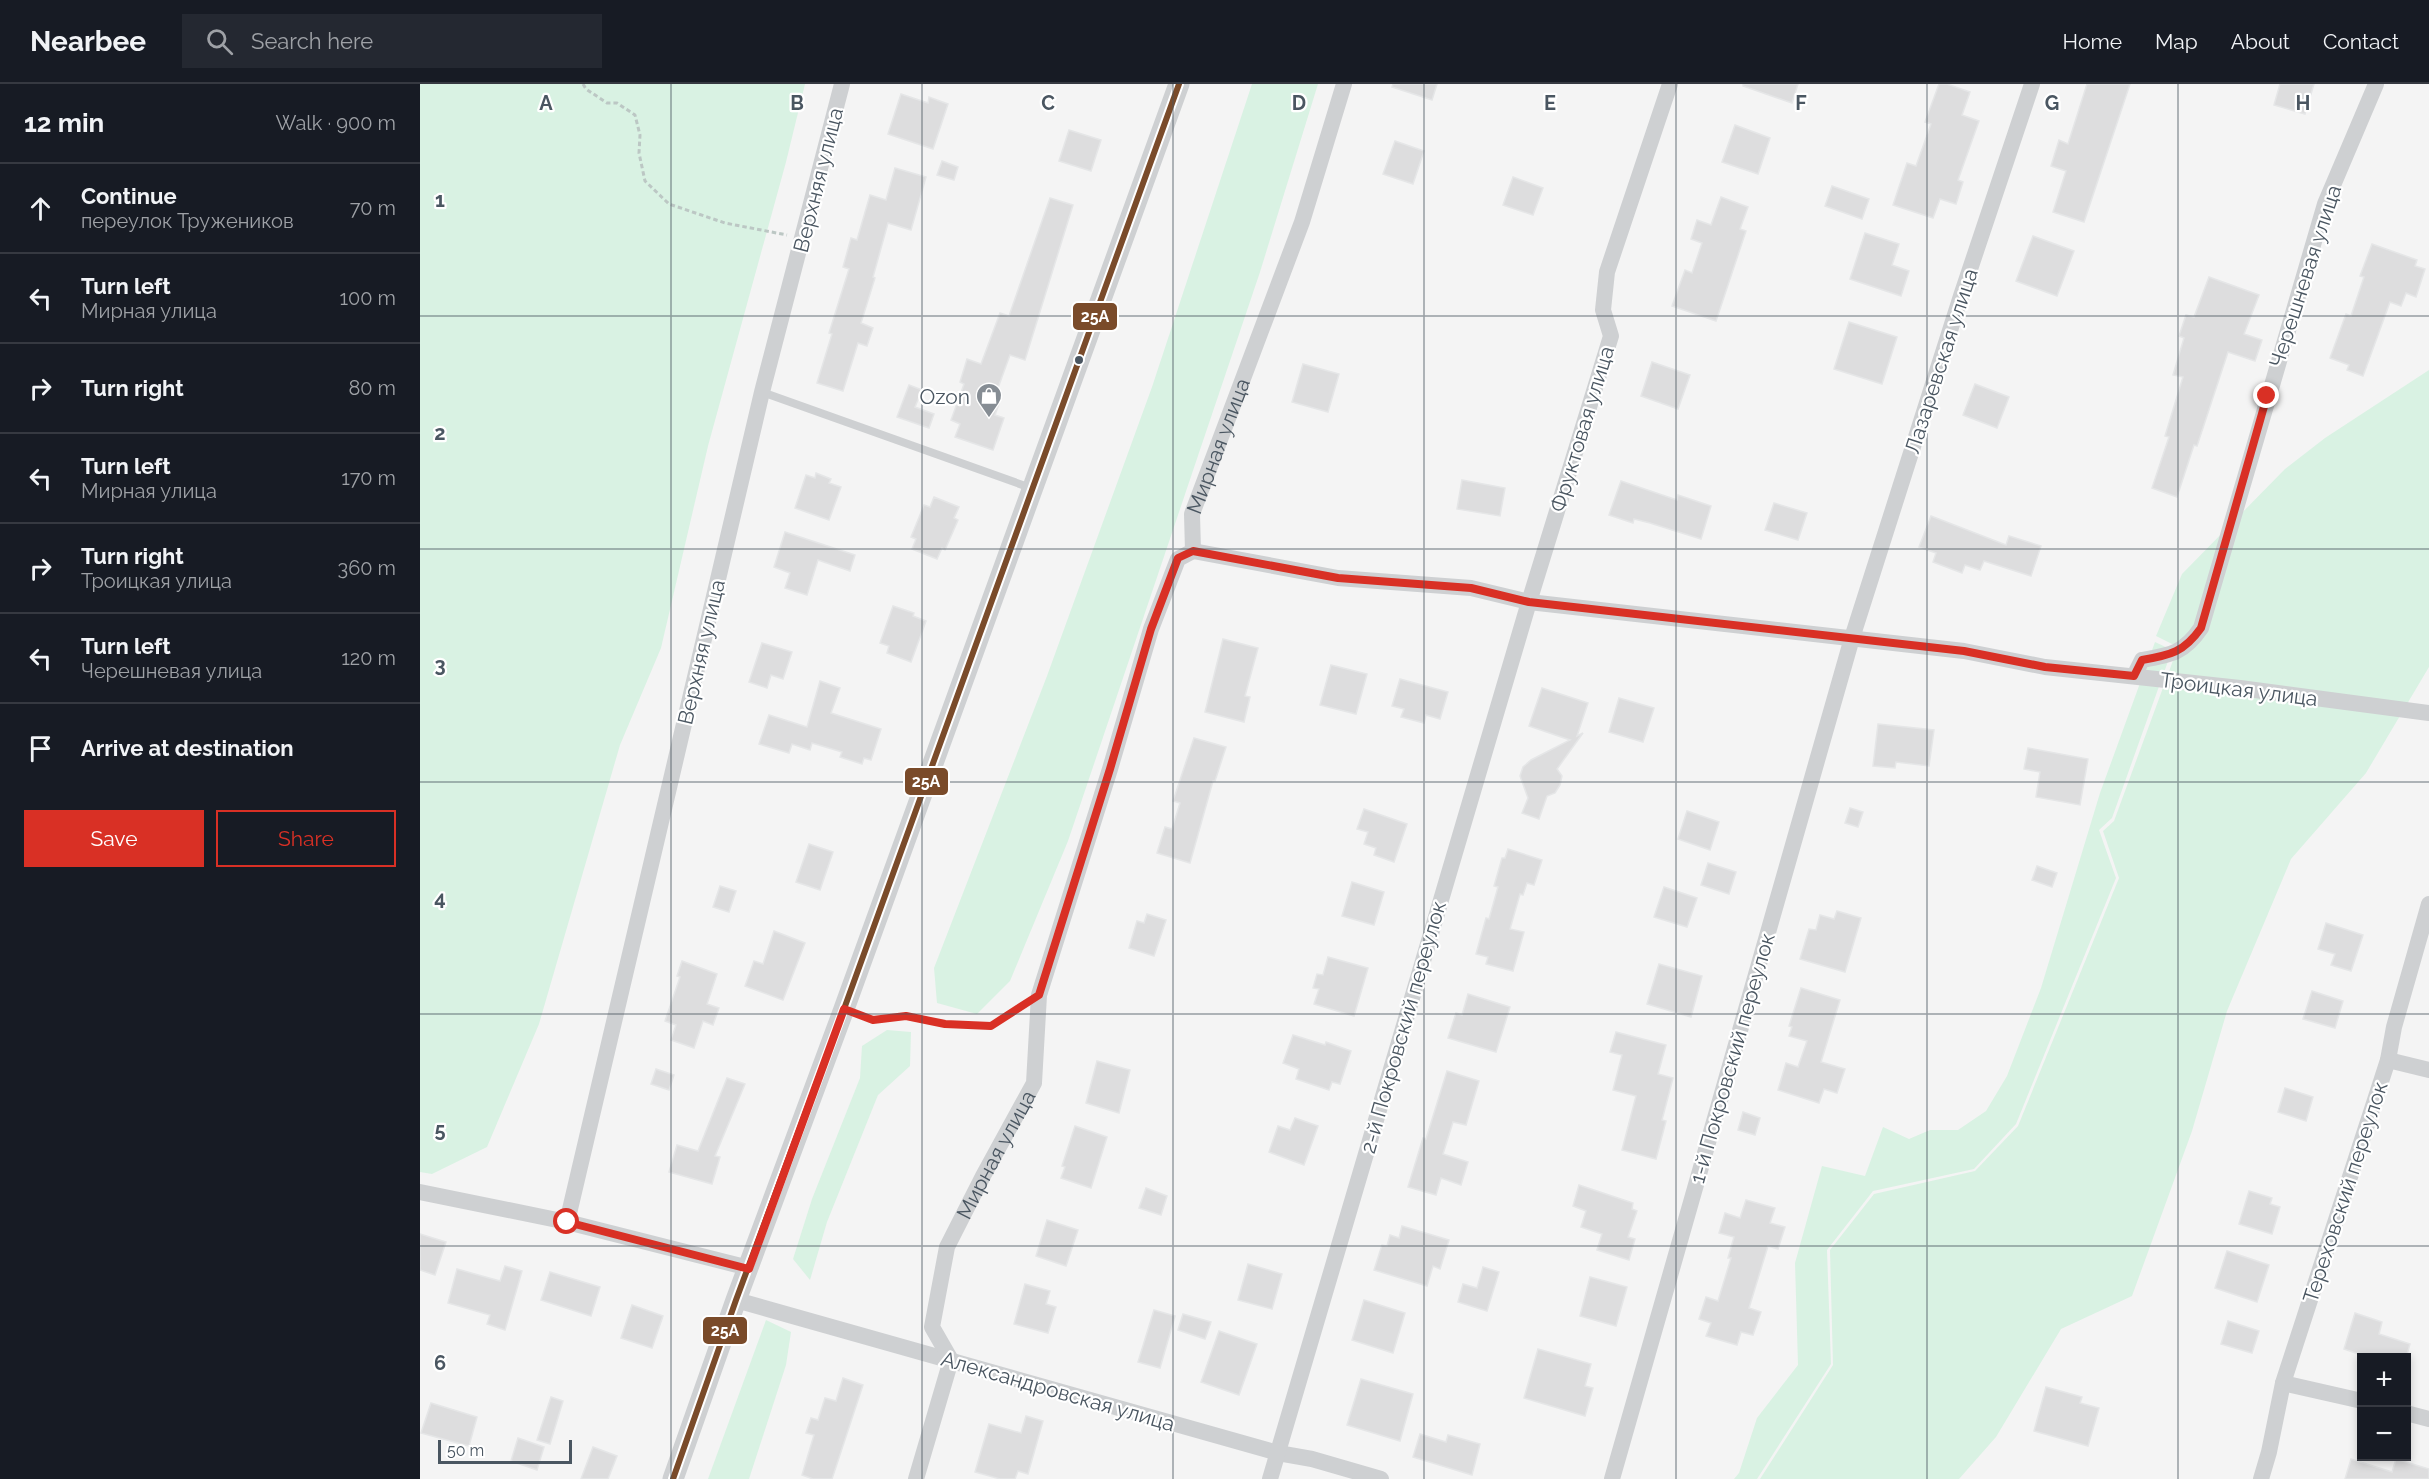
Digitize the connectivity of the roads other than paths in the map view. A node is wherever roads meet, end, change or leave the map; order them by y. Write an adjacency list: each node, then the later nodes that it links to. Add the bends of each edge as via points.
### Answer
1 (842, 84): 7 (street, Верхняя улица)
2 (1179, 84): 8 (street)
3 (1344, 84): 9 (street, Мирная улица, via 1302,222 1192,514)
4 (1670, 84): 10 (street, Фруктовая улица, via 1607,272 1603,310 1611,336)
5 (2032, 84): 11 (street, Лазаревская улица)
6 (2376, 84): 12 (street, Черешневая улица, via 2325,204 2201,628 2190,644 2169,656 2142,660)
7 (762, 392): 8 (lane); 18 (street, Верхняя улица)
8 (1031, 488): 19 (street)
9 (1193, 551): 10 (street, Троицкая улица, via 1338,578 1471,588); 21 (street, Мирная улица, via 1178,558 1151,629 1039,995 1034,1083 947,1247 933,1327)
10 (1529, 602): 11 (street, Троицкая улица); 26 (street, 2-й Покровский переулок)
11 (1852, 638): 12 (street, Троицкая улица); 31 (street, 1-й Покровский переулок)
12 (2134, 676): 13 (street, Троицкая улица)
13 (2429, 713)
14 (2429, 904): 15 (street, Тереховский переулок)
15 (2388, 1059): 16 (street); 22 (street, Тереховский переулок)
16 (2429, 1070)
17 (420, 1192): 18 (street)
18 (567, 1222): 19 (street)
19 (749, 1269): 20 (street)
20 (736, 1300): 21 (street, Александровская улица); 27 (street)
21 (951, 1360): 26 (street, Александровская улица); 28 (street)
22 (2283, 1383): 23 (street); 32 (street, Тереховский переулок)
23 (2357, 1400)
24 (2411, 1414): 25 (street)
25 (2429, 1419)
26 (1278, 1452): 29 (street, 2-й Покровский переулок); 30 (street, Александровская улица)
27 (673, 1479)
28 (915, 1479)
29 (1270, 1479)
30 (1381, 1479)
31 (1612, 1479)
32 (2261, 1479)

